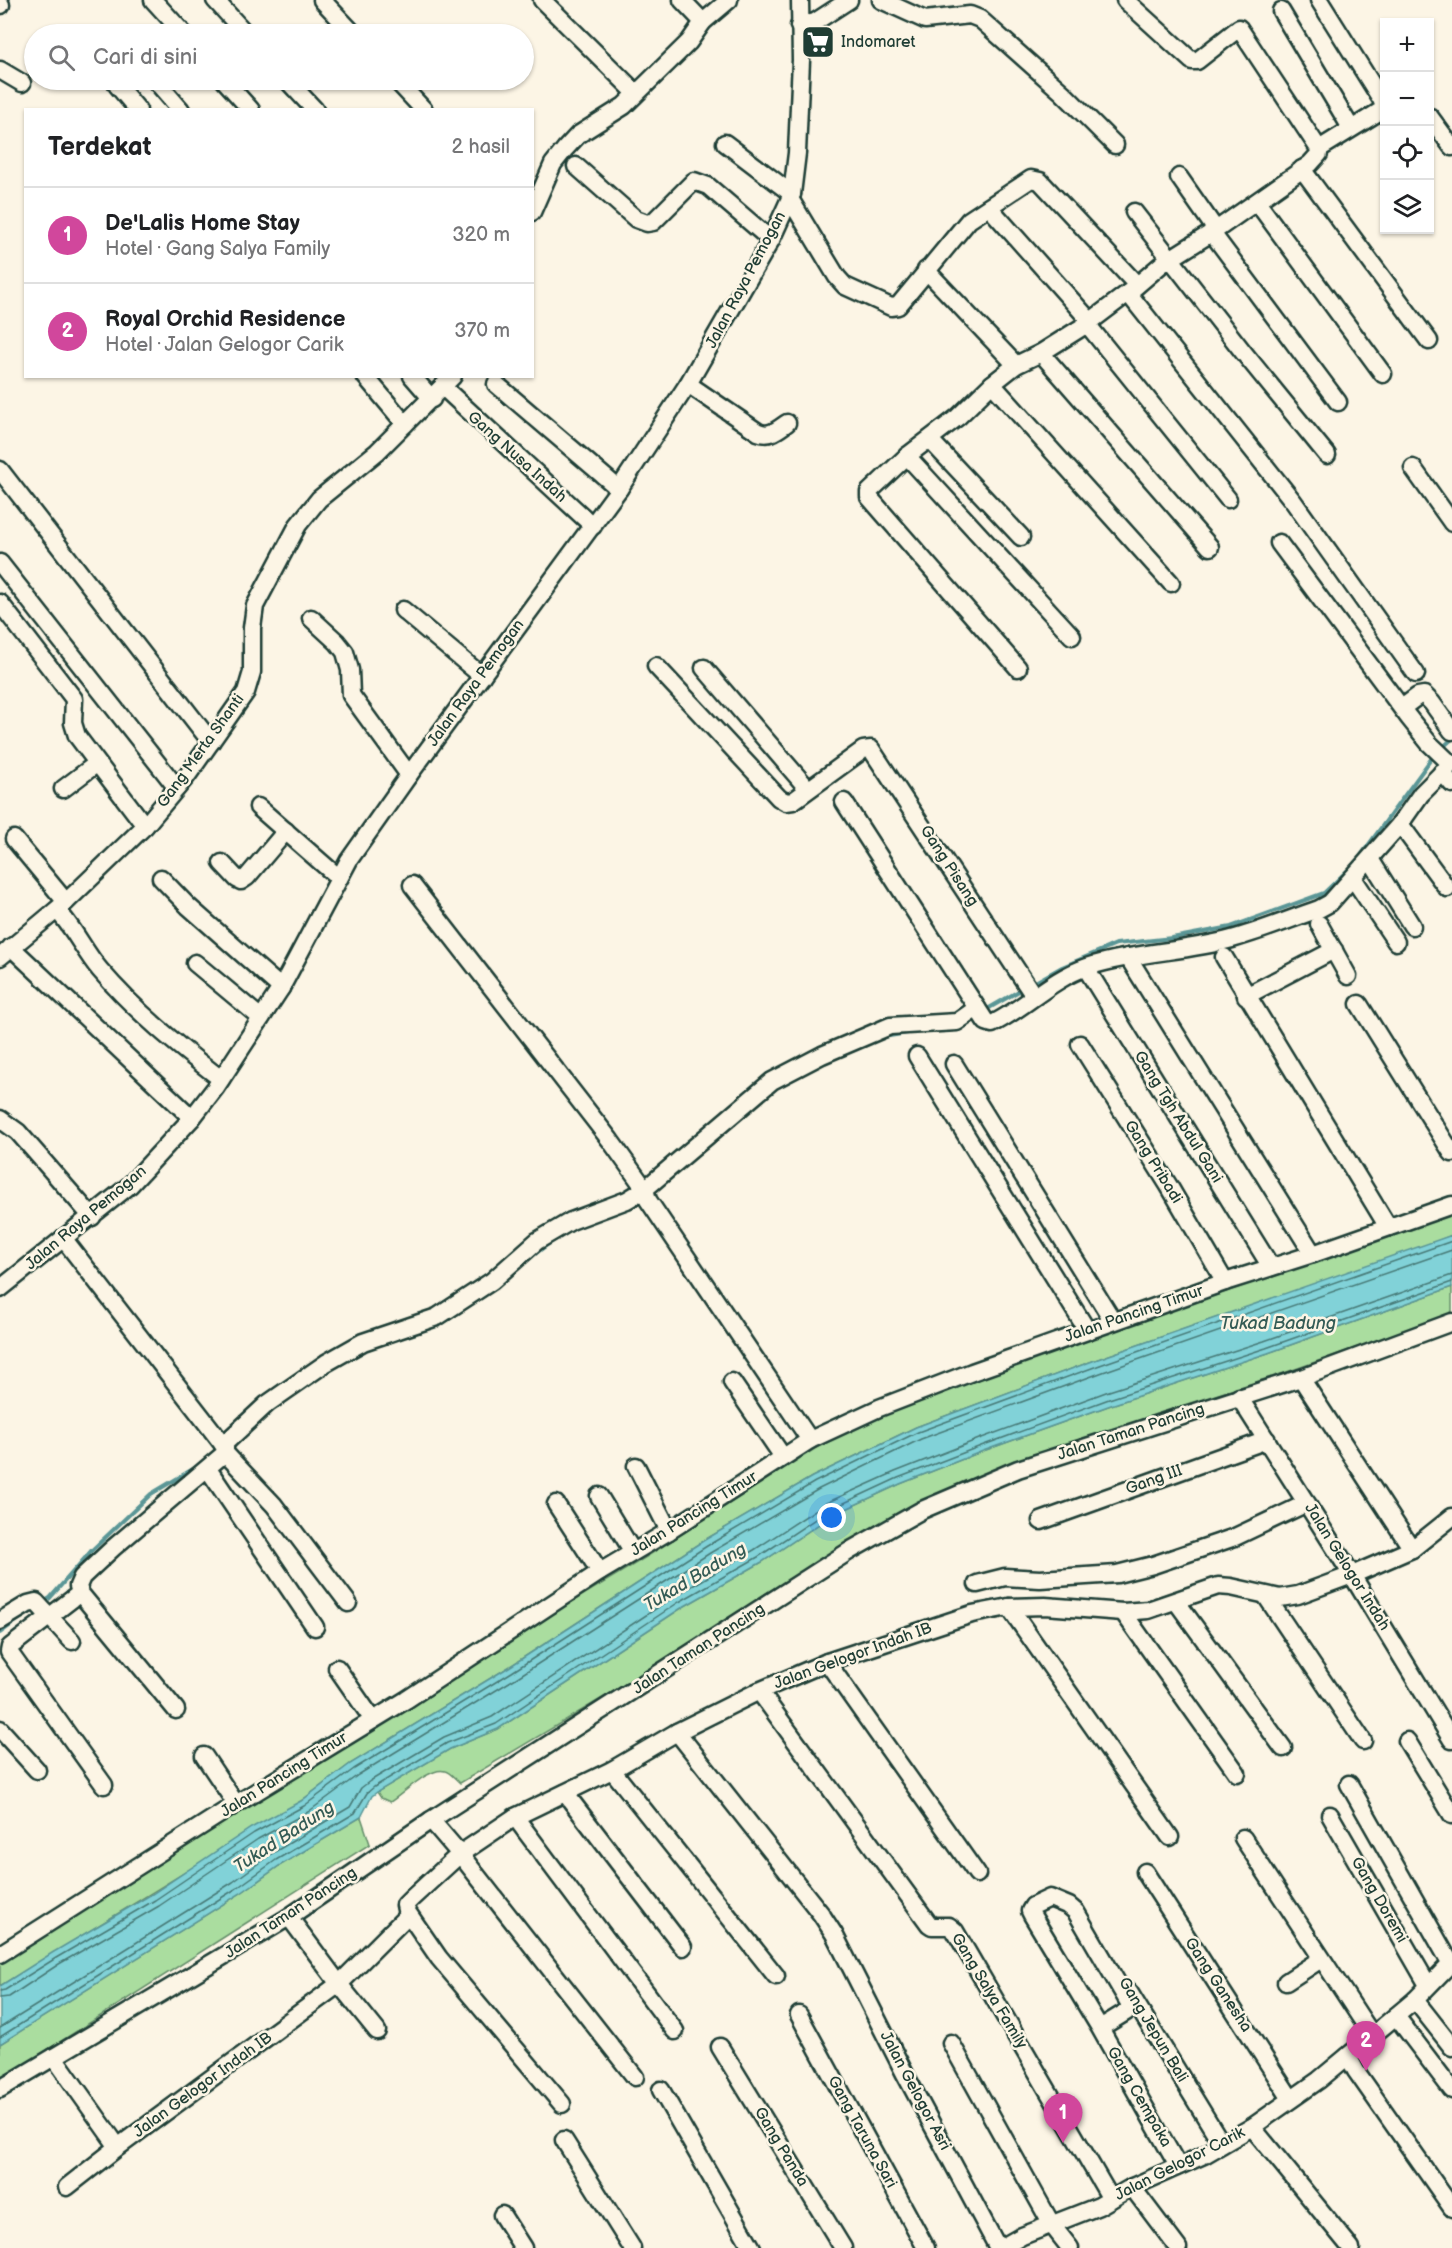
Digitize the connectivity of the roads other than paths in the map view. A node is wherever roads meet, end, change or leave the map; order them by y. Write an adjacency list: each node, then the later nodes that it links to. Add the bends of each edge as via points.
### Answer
1 (153, 0): 14 (street)
2 (215, 0): 15 (street)
3 (322, 0): 16 (street)
4 (542, 0): 25 (street)
5 (682, 0): 13 (street)
6 (729, 0): 13 (street)
7 (800, 0): 17 (street, Jalan Raya Pemogan)
8 (849, 0): 17 (street, via 815,22)
9 (881, 0): 34 (street, via 925,20 970,15 980,19)
10 (1125, 0): 36 (street, via 1192,62 1239,28)
11 (1319, 0): 32 (street, via 1384,107)
12 (1281, 11): 32 (street)
13 (704, 22): 25 (street, via 689,42)
14 (175, 24)
15 (237, 24)
16 (345, 24)
17 (799, 26): 40 (street, Jalan Raya Pemogan, via 797,153)
18 (0, 70): 19 (street)
19 (22, 83)
20 (121, 90): 26 (street)
21 (164, 90): 27 (street)
22 (233, 90): 28 (street)
23 (296, 90): 29 (street)
24 (405, 90): 30 (street)
25 (636, 93): 42 (street, via 565,149 549,172)
26 (136, 108)
27 (179, 108)
28 (249, 108)
29 (313, 108)
30 (422, 108)
31 (1434, 122): 35 (street)
32 (1351, 128): 36 (street)
33 (725, 143): 40 (street)
34 (1115, 145)
35 (1452, 147)
36 (1318, 149): 38 (street, via 1319,154)
37 (576, 165): 46 (street, via 636,219 646,223 653,222 694,181 708,186)
38 (1302, 169): 41 (street); 51 (street)
39 (1179, 177): 45 (street)
40 (791, 196): 46 (street, Jalan Raya Pemogan); 48 (street, via 845,286 895,308)
41 (1257, 202): 45 (street); 54 (street)
42 (534, 207)
43 (989, 207): 48 (street, via 969,220); 49 (street, via 1031,178 1038,179); 50 (street)
44 (1134, 212): 47 (street)
45 (1214, 232): 47 (street); 61 (street)
46 (771, 240): 58 (street, Jalan Raya Pemogan)
47 (1170, 259): 49 (street); 65 (street)
48 (926, 270): 53 (street)
49 (1132, 289): 50 (street); 85 (street, via 1293,501)
50 (1089, 322): 52 (street); 70 (street)
51 (1429, 341)
52 (1041, 353): 53 (street); 75 (street)
53 (1016, 365): 59 (street)
54 (1383, 374)
55 (367, 378): 63 (street)
56 (417, 378): 60 (street, Gang Nusa Indah)
57 (496, 384): 69 (street)
58 (688, 384): 62 (street, via 766,435); 69 (street, Jalan Raya Pemogan)
59 (992, 384): 64 (street); 77 (street)
60 (445, 390): 63 (street, Gang Merta Shanti); 72 (street, Gang Nusa Indah)
61 (1338, 402)
62 (788, 423)
63 (405, 424): 89 (street, Gang Merta Shanti, via 319,499 298,525 255,606 252,672 246,692)
64 (930, 440): 66 (street); 73 (street)
65 (1327, 455)
66 (907, 456): 81 (street); 84 (street, via 869,492 869,497)
67 (1413, 468): 71 (street)
68 (0, 470): 89 (street)
69 (619, 489): 72 (street, Jalan Raya Pemogan)
70 (1228, 499)
71 (1452, 523)
72 (593, 526): 86 (street, Jalan Raya Pemogan)
73 (1021, 537)
74 (1279, 543): 87 (street)
75 (1210, 547)
76 (0, 563): 93 (street)
77 (1171, 583)
78 (0, 603): 90 (street, via 74,699 77,736)
79 (403, 610): 86 (street)
80 (311, 618): 92 (street, via 345,652 351,695)
81 (1072, 636)
82 (656, 666): 95 (street, via 779,798 793,801)
83 (704, 668): 95 (street)
84 (1018, 668)
85 (1416, 674)
86 (482, 676): 92 (street, Jalan Raya Pemogan)
87 (1402, 708): 88 (street, via 1424,695); 91 (street)
88 (1452, 731)
89 (211, 742): 93 (street, Gang Merta Shanti)
90 (96, 764): 94 (street); 99 (street)
91 (1446, 765): 98 (street)
92 (409, 774): 105 (street, Jalan Raya Pemogan)
93 (177, 788): 99 (street, Gang Merta Shanti)
94 (63, 789)
95 (808, 789): 121 (street, Gang Pisang, via 863,750 871,749)
96 (844, 802): 124 (street)
97 (258, 807): 100 (street)
98 (1400, 824): 102 (street); 108 (street)
99 (145, 826): 109 (street, Gang Merta Shanti)
100 (286, 831): 103 (street, via 241,881); 105 (street)
101 (14, 839): 109 (street)
102 (1370, 859): 106 (street); 111 (street)
103 (222, 863)
104 (161, 878): 120 (street)
105 (339, 878): 120 (street, Jalan Raya Pemogan)
106 (1353, 878): 112 (street); 115 (street, via 1319,909 1233,939)
107 (412, 885): 133 (street, via 583,1104)
108 (1447, 888)
109 (63, 912): 114 (street, Gang Merta Shanti); 129 (street, via 99,968 129,1003)
110 (1319, 924): 113 (street)
111 (1412, 926)
112 (1396, 942)
113 (1334, 950): 119 (street); 122 (street)
114 (12, 953): 130 (street)
115 (1128, 957): 118 (street); 138 (street)
116 (1224, 957): 122 (street)
117 (195, 963): 125 (street)
118 (1086, 968): 121 (street); 139 (street, Gang Tgh Abdul Gani)
119 (1348, 975)
120 (281, 988): 125 (street, Jalan Raya Pemogan)
121 (1030, 990): 124 (street, via 1004,1018 992,1024)
122 (1246, 996): 136 (street)
123 (1359, 1004): 132 (street)
124 (981, 1014): 133 (street, via 957,1022 890,1026 772,1081)
125 (261, 1018): 129 (street, Jalan Raya Pemogan)
126 (1080, 1044): 140 (street, Gang Pribadi)
127 (917, 1056): 144 (street)
128 (954, 1064): 142 (street)
129 (221, 1079): 130 (street, Jalan Raya Pemogan)
130 (192, 1118): 135 (street, Jalan Raya Pemogan, via 147,1168)
131 (0, 1119): 135 (street, via 24,1140)
132 (1452, 1153)
133 (646, 1194): 148 (street); 150 (street, via 571,1221 537,1241 492,1281 437,1317 363,1342 326,1363 267,1404)
134 (1452, 1205): 136 (street, Jalan Pancing Timur)
135 (92, 1217): 137 (street, Jalan Raya Pemogan)
136 (1388, 1227): 138 (street, Jalan Pancing Timur)
137 (63, 1238): 141 (street, Jalan Raya Pemogan); 150 (street)
138 (1313, 1254): 139 (street, Jalan Pancing Timur)
139 (1271, 1267): 140 (street, Jalan Pancing Timur)
140 (1225, 1282): 142 (street, Jalan Pancing Timur)
141 (0, 1289)
142 (1113, 1320): 144 (street, Jalan Pancing Timur)
143 (1452, 1322): 145 (street, Jalan Taman Pancing)
144 (1087, 1330): 148 (street, Jalan Pancing Timur, via 879,1408)
145 (1301, 1378): 147 (street, Jalan Taman Pancing); 160 (street)
146 (732, 1382): 151 (street)
147 (1239, 1397): 149 (street, Jalan Gelogor Indah); 197 (street, Jalan Taman Pancing, via 1018,1469 922,1510 851,1550)
148 (810, 1440): 151 (street, Jalan Pancing Timur)
149 (1267, 1440): 155 (street, Jalan Gelogor Indah); 158 (street, Gang III)
150 (224, 1449): 153 (street); 168 (street, via 274,1505)
151 (783, 1457): 159 (street, Jalan Pancing Timur)
152 (636, 1466): 159 (street)
153 (207, 1469): 165 (street, via 81,1577); 173 (street)
154 (598, 1496): 161 (street)
155 (1307, 1503): 163 (street, Jalan Gelogor Indah); 164 (street, via 1235,1537 1117,1574 1005,1577)
156 (556, 1504): 162 (street)
157 (1452, 1518): 160 (street, Jalan Gelogor Indah IB)
158 (1041, 1521)
159 (669, 1531): 161 (street, Jalan Pancing Timur)
160 (1412, 1549): 163 (street, Jalan Gelogor Indah IB)
161 (633, 1552): 162 (street, Jalan Pancing Timur)
162 (600, 1572): 179 (street, Jalan Pancing Timur)
163 (1353, 1575): 166 (street, Jalan Gelogor Indah IB, via 1298,1595); 182 (street, Jalan Gelogor Indah)
164 (977, 1584)
165 (80, 1593): 170 (street); 178 (street)
166 (1266, 1596): 167 (street, Jalan Gelogor Indah IB, via 1218,1586); 183 (street)
167 (1176, 1601): 171 (street, Jalan Gelogor Indah IB, via 1148,1610); 185 (street)
168 (348, 1603)
169 (1008, 1607): 171 (street, Jalan Gelogor Indah IB); 175 (street, Jalan Gelogor Indah IB, via 972,1614); 198 (street)
170 (44, 1610): 172 (street, via 32,1602); 174 (street); 191 (street, via 9,1652)
171 (1123, 1612): 189 (street)
172 (0, 1621)
173 (315, 1627)
174 (72, 1641)
175 (827, 1662): 177 (street, Jalan Gelogor Indah IB); 202 (street)
176 (337, 1668): 179 (street)
177 (759, 1691): 181 (street, Jalan Gelogor Indah IB); 239 (street, Gang Salya Family, via 929,1924 949,1926 955,1931)
178 (176, 1710)
179 (374, 1720): 193 (street, Jalan Pancing Timur)
180 (0, 1729): 187 (street)
181 (677, 1732): 188 (street, Jalan Gelogor Indah IB); 248 (street, Jalan Gelogor Asri, via 834,1934)
182 (1452, 1740)
183 (1364, 1741)
184 (1407, 1742): 195 (street)
185 (1282, 1748)
186 (204, 1756): 193 (street)
187 (37, 1770)
188 (612, 1770): 192 (street, Jalan Gelogor Indah IB); 210 (street)
189 (1237, 1773)
190 (1349, 1784): 209 (street)
191 (104, 1785)
192 (565, 1793): 196 (street, Jalan Gelogor Indah IB); 206 (street)
193 (236, 1804): 207 (street, Jalan Pancing Timur)
194 (1330, 1815): 213 (street, Gang Doremi)
195 (1452, 1815)
196 (515, 1817): 200 (street, Jalan Gelogor Indah IB); 219 (street)
197 (431, 1820): 200 (street); 205 (street, Jalan Taman Pancing)
198 (1170, 1837)
199 (1243, 1838): 208 (street)
200 (460, 1854): 204 (street, Jalan Gelogor Indah IB, via 408,1902); 226 (street)
201 (1145, 1872): 230 (street, Gang Ganesha)
202 (977, 1874)
203 (1084, 1914): 234 (street, Gang Jepun Bali)
204 (408, 1915): 212 (street, Jalan Gelogor Indah IB); 231 (street, via 439,1958)
205 (290, 1917): 212 (street); 225 (street, Jalan Taman Pancing)
206 (683, 1947)
207 (0, 1954)
208 (1321, 1959): 211 (street); 220 (street)
209 (1451, 1963): 213 (street, Jalan Gelogor Carik)
210 (776, 1976)
211 (1286, 1982)
212 (339, 1984): 218 (street); 235 (street, Jalan Gelogor Indah IB)
213 (1428, 1985): 214 (street, Jalan Gelogor Carik)
214 (1415, 2000): 216 (street, Jalan Gelogor Carik); 223 (street)
215 (799, 2015): 247 (street, Gang Taruna Sari)
216 (1396, 2016): 220 (street, Jalan Gelogor Carik); 229 (street)
217 (1100, 2028): 217 (street, Gang Cempaka, via 1030,1911 1050,1898 1076,1912 1129,2003 1126,2012); 236 (street, Gang Cempaka)
218 (377, 2031)
219 (675, 2031)
220 (1372, 2035): 224 (street, Jalan Gelogor Carik)
221 (951, 2043): 242 (street)
222 (720, 2047): 246 (street, Gang Panda)
223 (1452, 2047)
224 (1348, 2056): 230 (street, Jalan Gelogor Carik); 240 (street)
225 (54, 2057): 227 (street, Jalan Taman Pancing); 235 (street)
226 (635, 2077)
227 (0, 2089)
228 (661, 2090): 245 (street)
229 (1452, 2090)
230 (1292, 2099): 232 (street, Jalan Gelogor Carik)
231 (562, 2104)
232 (1252, 2127): 234 (street, Jalan Gelogor Carik); 251 (street)
233 (564, 2140): 244 (street)
234 (1222, 2144): 236 (street, Jalan Gelogor Carik)
235 (118, 2147): 237 (street, Jalan Gelogor Indah IB)
236 (1178, 2166): 238 (street, Jalan Gelogor Carik)
237 (67, 2187)
238 (1132, 2187): 239 (street, Jalan Gelogor Carik); 250 (street)
239 (1111, 2199): 242 (street, Jalan Gelogor Carik)
240 (1452, 2208)
241 (502, 2215): 243 (street)
242 (1052, 2225): 248 (street, Jalan Gelogor Carik); 249 (street)
243 (523, 2248)
244 (632, 2248)
245 (752, 2248)
246 (843, 2248)
247 (926, 2248)
248 (1000, 2248)
249 (1070, 2248)
250 (1178, 2248)
251 (1351, 2248)

